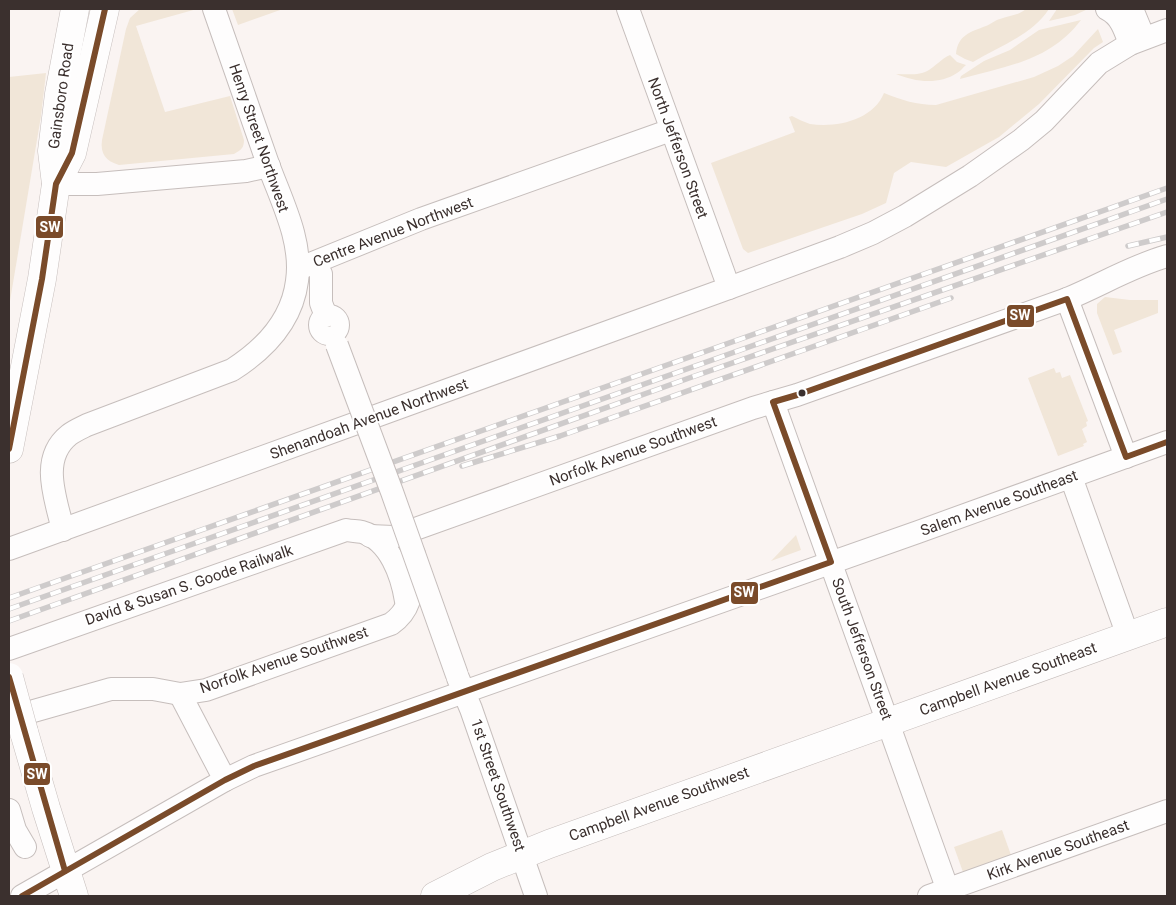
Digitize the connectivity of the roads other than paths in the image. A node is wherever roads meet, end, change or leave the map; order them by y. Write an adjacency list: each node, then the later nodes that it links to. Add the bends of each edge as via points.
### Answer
1 (75, 9): 11 (main road, Gainsboro Road, via 55,122 52,150)
2 (105, 9): 11 (main road, Gainsboro Road, via 72,153)
3 (214, 9): 10 (street, Henry Street Northwest)
4 (628, 9): 9 (street, North Jefferson Street)
5 (1107, 9): 8 (street, via 1116,14)
6 (1132, 9): 8 (street)
7 (1167, 30): 8 (street, Shenandoah Avenue Northwest)
8 (1137, 41): 15 (street, Shenandoah Avenue Northwest, via 1099,63 1044,121 1021,140 905,216 840,247)
9 (671, 130): 13 (street, Centre Avenue Northwest, via 421,219); 15 (street, North Jefferson Street)
10 (269, 166): 11 (street, via 246,171 97,184); 13 (street, Henry Street Northwest, via 292,229)
11 (56, 184): 19 (main road, Gainsboro Road, via 42,278)
12 (1167, 256): 16 (street, Norfolk Avenue Southwest, via 1129,269)
13 (298, 269): 23 (street, Centre Avenue Northwest, via 296,289 278,330 250,358 232,370 86,425 60,444 51,469)
14 (321, 274): 32 (street, 1st Street Southwest, bridge, via 321,303)
15 (729, 288): 23 (street, Shenandoah Avenue Northwest)
16 (1067, 299): 17 (street, Norfolk Avenue Southwest); 20 (street)
17 (773, 402): 22 (street, Norfolk Avenue Southwest); 26 (street, South Jefferson Street)
18 (1167, 442): 20 (street, Salem Avenue Southeast)
19 (9, 449)
20 (1126, 457): 21 (street, Salem Avenue Southeast)
21 (1071, 477): 26 (street, Salem Avenue Southeast); 29 (street)
22 (437, 521): 24 (street, Norfolk Avenue Southwest, via 394,537); 27 (street, Norfolk Avenue Southwest, via 422,536 413,555 412,594)
23 (63, 530): 25 (street, Shenandoah Avenue Northwest)
24 (370, 536): 27 (street, via 392,556 404,590); 30 (street, David & Susan S. Goode Railwalk, via 346,530)
25 (9, 549)
26 (831, 562): 32 (street, Salem Avenue Southeast); 34 (street, South Jefferson Street)
27 (406, 607): 33 (street, Norfolk Avenue Southwest, via 391,624 206,690)
28 (1167, 622): 29 (main road, Campbell Avenue Southeast)
29 (1128, 636): 34 (main road, Campbell Avenue Southeast)
30 (9, 648)
31 (9, 677): 35 (main road, bridge)
32 (461, 683): 36 (street, Salem Avenue Southeast); 40 (street, 1st Street Southwest)
33 (180, 694): 35 (street, Norfolk Avenue Southwest, via 153,689 111,689); 36 (street)
34 (887, 722): 40 (main road, Campbell Avenue Southwest); 42 (street, South Jefferson Street)
35 (16, 725): 41 (main road)
36 (225, 780): 41 (street, Salem Avenue Southeast)
37 (9, 810): 39 (street)
38 (1167, 811): 42 (street, Kirk Avenue Southeast)
39 (25, 847)
40 (522, 854): 44 (main road, Campbell Avenue Southwest); 45 (street, 1st Street Southwest)
41 (70, 884): 43 (street, Salem Avenue Southeast)
42 (943, 894)
43 (22, 896)
44 (435, 896)
45 (536, 896)

